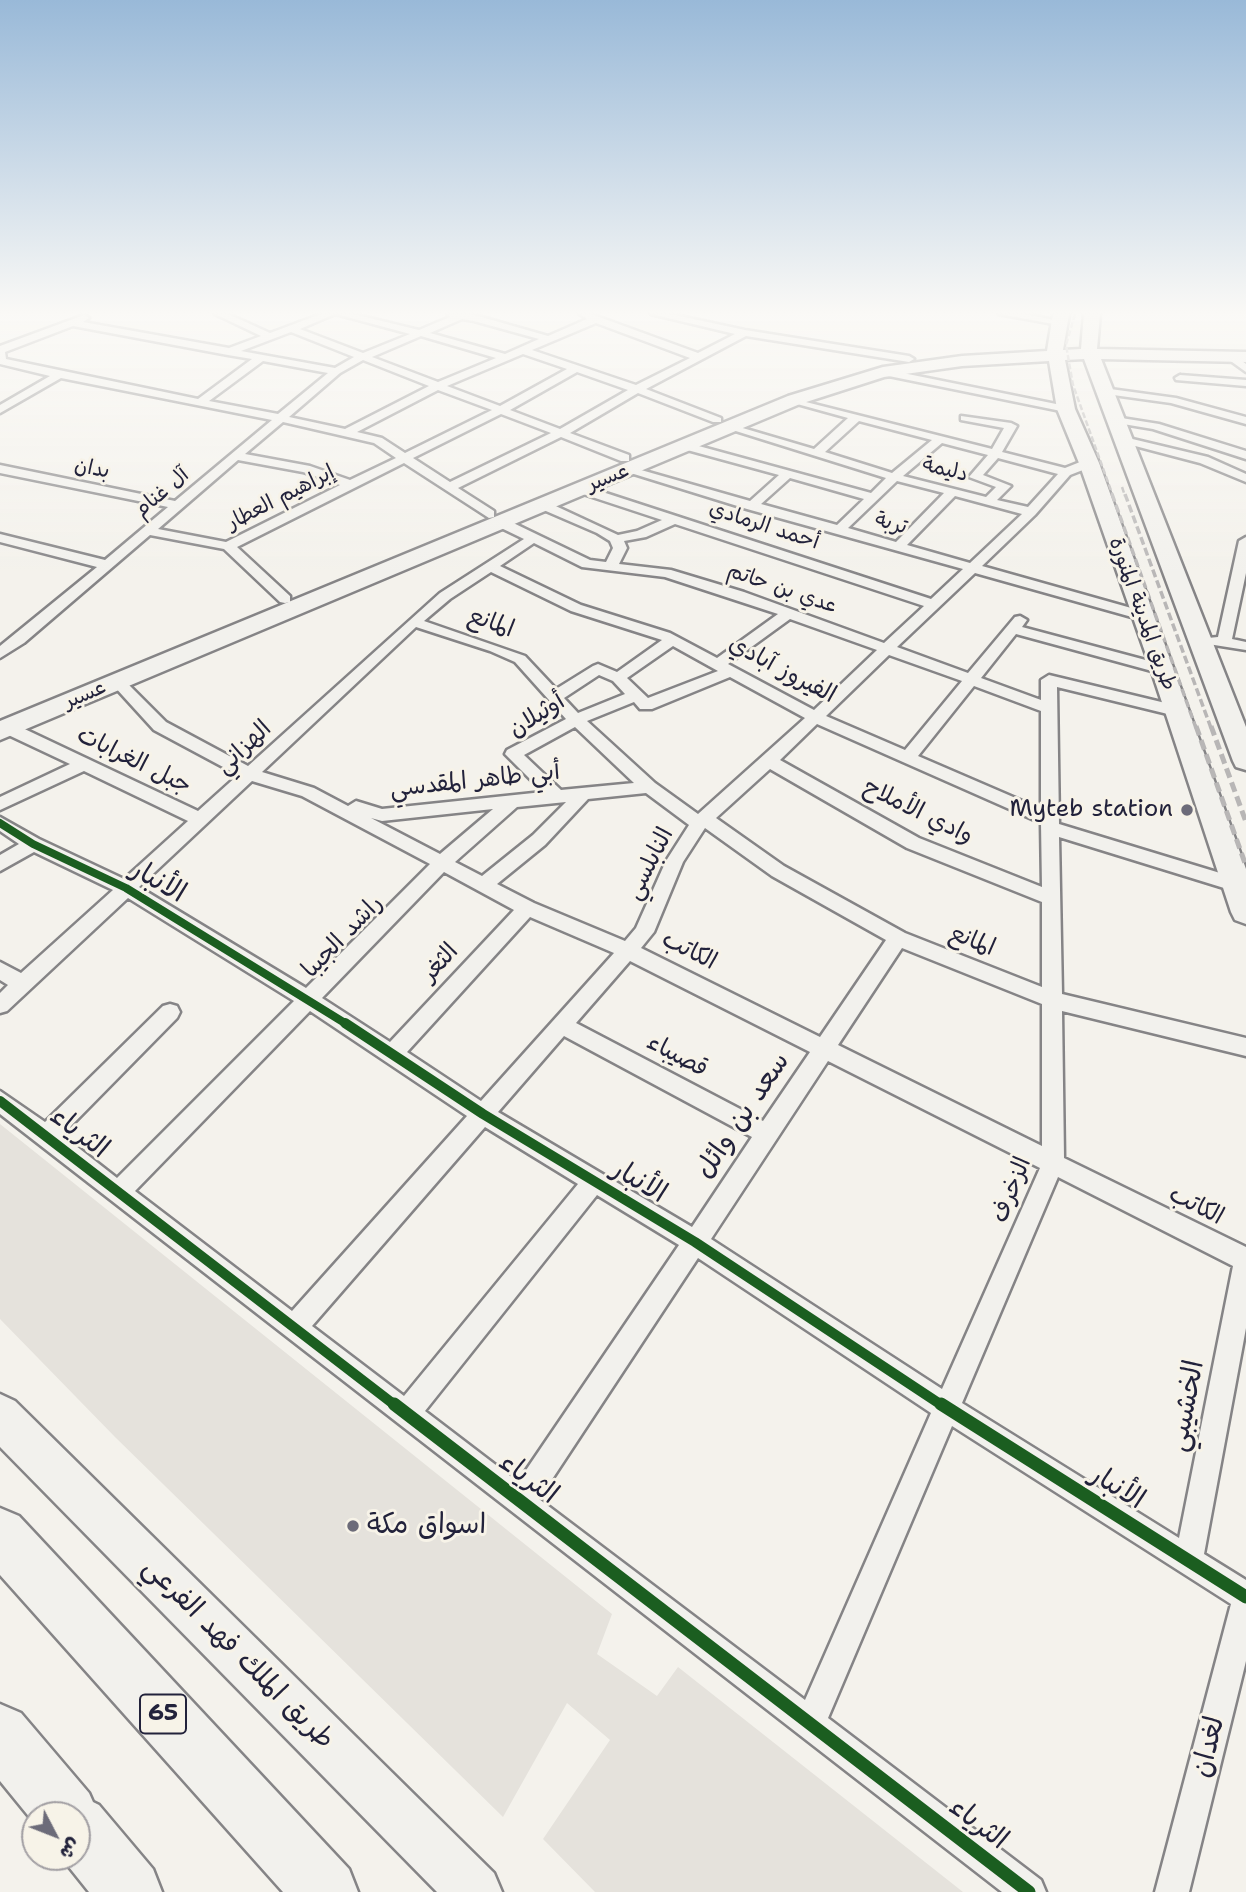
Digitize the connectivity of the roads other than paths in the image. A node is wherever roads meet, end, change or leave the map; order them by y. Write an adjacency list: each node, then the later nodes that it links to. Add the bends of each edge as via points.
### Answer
1 (201, 402): 18 (street, عدي بن حاتم)
2 (299, 402): 18 (street, آل غنام)
3 (405, 402): 23 (street)
4 (480, 402): 16 (street)
5 (515, 402): 16 (street, إبراهيم العطار)
6 (614, 402): 24 (street)
7 (670, 402): 21 (street, دليمة)
8 (773, 402): 21 (main road, عسير)
9 (787, 402): 21 (main road, عسير)
10 (803, 402): 17 (street)
11 (933, 402): 19 (street)
12 (1064, 402): 15 (main road, طريق المدينة المنورة)
13 (1108, 402): 22 (main road, طريق المدينة المنورة)
14 (1180, 402): 20 (street)
15 (1066, 409): 19 (street); 31 (main road, طريق المدينة المنورة)
16 (501, 410): 24 (street); 30 (street, إبراهيم العطار)
17 (856, 416): 19 (street); 26 (street)
18 (280, 418): 23 (street, عدي بن حاتم); 28 (street, آل غنام)
19 (962, 420): 27 (street); 27 (street, via 1011,426); 36 (street)
20 (1246, 421)
21 (723, 424): 25 (main road, عسير); 26 (street, دليمة); 32 (main road, عسير)
22 (1119, 430): 29 (street, via 1155,426); 37 (street); 51 (main road, طريق المدينة المنورة)
23 (346, 433): 30 (street, عدي بن حاتم, via 378,440)
24 (561, 433): 32 (street); 39 (street)
25 (684, 446): 32 (main road, عسير); 35 (street)
26 (816, 454): 36 (street, دليمة)
27 (995, 454): 34 (street); 43 (street, via 975,477 1005,485)
28 (235, 456): 38 (street, via 306,469); 44 (street, آل غنام)
29 (1246, 456)
30 (403, 459): 38 (street, إبراهيم العطار); 39 (street, عدي بن حاتم)
31 (1089, 463): 34 (street, النابلسي); 48 (main road, طريق المدينة المنورة)
32 (626, 464): 40 (main road, عسير); 46 (street, تربة); 49 (main road, عسير)
33 (0, 470): 44 (street, بدان)
34 (1066, 472): 47 (street, النابلسي)
35 (788, 474): 42 (street); 46 (street)
36 (894, 477): 41 (street, دليمة); 42 (street)
37 (1246, 478)
38 (351, 485): 57 (street, إبراهيم العطار)
39 (448, 488): 49 (street, عدي بن حاتم)
40 (581, 489): 45 (main road, عسير); 50 (street, أحمد الرمادي)
41 (952, 492): 43 (street, دليمة); 59 (street)
42 (873, 497): 53 (street)
43 (988, 501): 47 (street, دليمة)
44 (177, 505): 52 (street, آل غنام)
45 (543, 505): 49 (main road, عسير); 56 (street)
46 (751, 506): 53 (street, تربة)
47 (1031, 512): 63 (street, النابلسي)
48 (1107, 517): 51 (main road, via 1121,512); 68 (main road, طريق المدينة المنورة)
49 (494, 518): 55 (street, عدي بن حاتم); 65 (main road, عسير); 80 (main road, عسير)
50 (675, 519): 56 (street); 66 (street, أحمد الرمادي)
51 (1153, 519): 70 (main road, طريق المدينة المنورة)
52 (147, 531): 57 (street); 60 (street, آل غنام)
53 (838, 531): 59 (street, تربة)
54 (0, 538): 60 (street)
55 (532, 539): 61 (street, عدي بن حاتم, via 587,564); 62 (street, الهزاني)
56 (616, 539): 61 (street, via 620,548)
57 (228, 546): 65 (street)
58 (1245, 547): 64 (street)
59 (897, 548): 63 (street, تربة)
60 (107, 565): 75 (street, آل غنام)
61 (611, 566): 67 (street, عدي بن حاتم, via 666,573)
62 (491, 567): 69 (street, الهزاني); 71 (street, الفيروز آبادي, via 576,608)
63 (972, 569): 66 (street, النابلسي); 68 (street, تربة)
64 (1241, 581): 72 (street)
65 (285, 599): 87 (main road, عسير)
66 (934, 605): 74 (street, النابلسي)
67 (789, 613): 74 (street, عدي بن حاتم); 76 (street, أوثيلان)
68 (1144, 616): 77 (main road, طريق المدينة المنورة)
69 (414, 622): 82 (street, المانع, via 520,659); 93 (street, الهزاني)
70 (1198, 638): 72 (street); 88 (main road, طريق المدينة المنورة)
71 (672, 640): 76 (street, الفيروز آبادي); 78 (street)
72 (1224, 642): 73 (street)
73 (1246, 646)
74 (888, 649): 79 (street, عدي بن حاتم); 85 (street, النابلسي)
75 (0, 653)
76 (724, 668): 81 (street, أوثيلان, via 646,705); 85 (street, الفيروز آبادي)
77 (1163, 669): 79 (street, via 1016,625); 84 (main road, طريق المدينة المنورة)
78 (618, 678): 81 (street); 82 (street, via 598,669)
79 (971, 679): 83 (street, عدي بن حاتم); 89 (street)
80 (118, 681): 87 (main road, عسير); 93 (street, الكاتب, via 160,726)
81 (636, 695): 86 (street, أوثيلان)
82 (554, 697): 86 (street, المانع)
83 (1049, 708): 84 (street, الزخرف, via 1049,680); 103 (street, الزخرف)
84 (1176, 711): 108 (main road, طريق المدينة المنورة)
85 (816, 717): 89 (street, الفيروز آبادي); 90 (street, النابلسي)
86 (576, 720): 94 (street, المانع); 97 (street, أوثيلان, via 513,754)
87 (3, 725): 92 (street, جبل الغرابات)
88 (1239, 727): 91 (main road, طريق المدينة المنورة)
89 (908, 757): 103 (street, الفيروز آبادي)
90 (768, 761): 101 (street, النابلسي); 110 (street, وادي الأملاح, via 913,842)
91 (1246, 761)
92 (84, 764): 99 (street); 100 (street, جبل الغرابات)
93 (251, 775): 95 (street, الكاتب); 100 (street, الهزاني)
94 (649, 786): 96 (street, أبي طاهر المقدسي); 101 (street, المانع)
95 (308, 792): 98 (street, أبي طاهر المقدسي, via 382,815); 105 (street, الكاتب)
96 (583, 794): 97 (street, أبي طاهر المقدسي); 107 (street, via 539,840)
97 (558, 797): 98 (street, أبي طاهر المقدسي)
98 (511, 803): 105 (street, راشد الجيبا)
99 (0, 804)
100 (201, 820): 109 (street, الهزاني)
101 (702, 822): 113 (street, المانع); 114 (street, النابلسي, via 675,861 644,932)
102 (0, 823): 104 (street, الأنبار)
103 (1051, 824): 108 (street, الفيروز آبادي); 110 (street, الزخرف)
104 (33, 844): 106 (street); 109 (street, الأنبار)
105 (442, 863): 107 (street, الكاتب); 117 (street, راشد الجيبا)
106 (0, 864)
107 (483, 885): 111 (street, الكاتب)
108 (1237, 885): 112 (main road, طريق المدينة المنورة)
109 (126, 888): 116 (street, الهزاني); 117 (street, الأنبار)
110 (1051, 898): 118 (street, الزخرف)
111 (527, 908): 114 (street, الكاتب); 124 (street, الثغر)
112 (1246, 912)
113 (898, 938): 118 (street, المانع); 123 (street, سعد بن وائل)
114 (629, 951): 121 (street, النابلسي); 123 (street, الكاتب)
115 (0, 970): 116 (street)
116 (23, 984): 119 (street, الهزاني)
117 (308, 999): 124 (street, الأنبار); 131 (street, راشد الجيبا)
118 (1052, 1000): 122 (street, المانع); 129 (street, الزخرف)
119 (0, 1005)
120 (170, 1012): 128 (street)
121 (562, 1025): 126 (street, النابلسي); 127 (street, قصيباء)
122 (1246, 1047)
123 (824, 1048): 127 (street, سعد بن وائل); 129 (street, الكاتب)
124 (392, 1054): 126 (street, الأنبار)
125 (0, 1101): 128 (street, الثرياء)
126 (483, 1114): 130 (street, الأنبار); 134 (street, النابلسي)
127 (767, 1134): 132 (street, سعد بن وائل)
128 (46, 1136): 131 (street, الثرياء)
129 (1053, 1163): 133 (street, الكاتب); 135 (street, الزخرف)
130 (594, 1181): 132 (street, الأنبار); 136 (street)
131 (119, 1192): 134 (street, الثرياء)
132 (695, 1242): 135 (street, الأنبار); 138 (street, سعد بن وائل)
133 (1246, 1262): 140 (street, الخشيبي)
134 (293, 1328): 136 (street, الثرياء)
135 (947, 1408): 140 (street, الأنبار); 143 (street, الزخرف)
136 (406, 1414): 138 (street, الثرياء)
137 (0, 1416): 149 (main road, طريق الملك فهد الفرعي)
138 (521, 1502): 143 (street, الثرياء)
139 (0, 1535): 148 (highway, 65)
140 (1189, 1560): 141 (street, الأنبار)
141 (1246, 1597)
142 (1246, 1602): 151 (street, لغدان)
143 (810, 1724): 150 (street, الثرياء)
144 (0, 1734): 145 (highway)
145 (55, 1801)
146 (91, 1845): 147 (highway)
147 (130, 1892)
148 (326, 1892)
149 (475, 1892)
150 (1028, 1892)
151 (1172, 1892)

